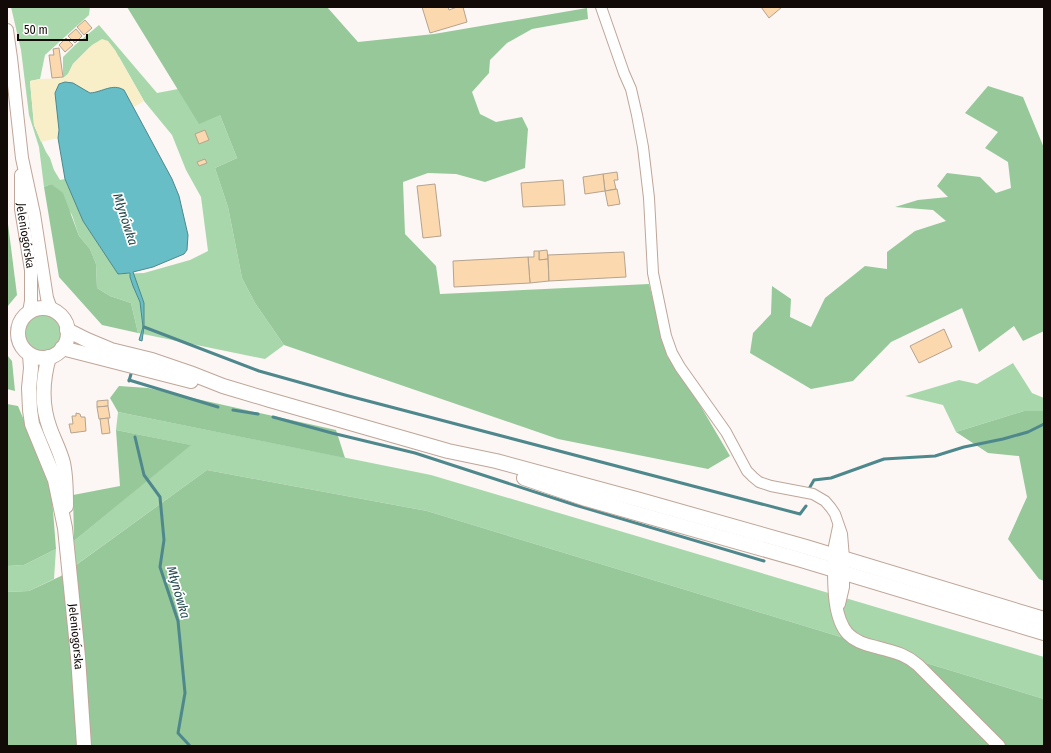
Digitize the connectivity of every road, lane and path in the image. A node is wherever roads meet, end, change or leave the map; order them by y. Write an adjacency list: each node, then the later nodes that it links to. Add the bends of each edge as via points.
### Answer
1 (602, 7): 13 (street, via 631,89 641,134 650,198 653,273 666,336 672,352 726,432 752,477 771,486 813,494 832,508 842,534)
2 (7, 30): 3 (street, Jeleniogórska)
3 (22, 158): 4 (street, Jeleniogórska); 5 (street, Jeleniogórska, via 22,209 31,270)
4 (51, 309): 5 (main road, via 40,308); 6 (main road, via 62,318)
5 (29, 312): 8 (main road, via 22,319 18,332 21,346)
6 (67, 330): 7 (main road); 10 (main road, via 111,350 159,362)
7 (62, 348): 9 (main road); 10 (main road, via 168,376)
8 (30, 354): 9 (main road); 12 (main road, Jeleniogórska, via 32,424 54,480)
9 (50, 357): 12 (main road, Jeleniogórska, via 43,383 43,402 63,463 66,493)
10 (223, 386): 11 (main road)
11 (448, 451): 13 (main road, via 496,461 640,500); 14 (main road, via 586,499)
12 (65, 528): 17 (main road, Jeleniogórska)
13 (839, 557): 14 (street); 15 (main road)
14 (839, 571): 16 (main road); 18 (street, via 834,584 840,618 848,634 864,644 910,658)
15 (1044, 619)
16 (1044, 633)
17 (84, 746)
18 (999, 746)

